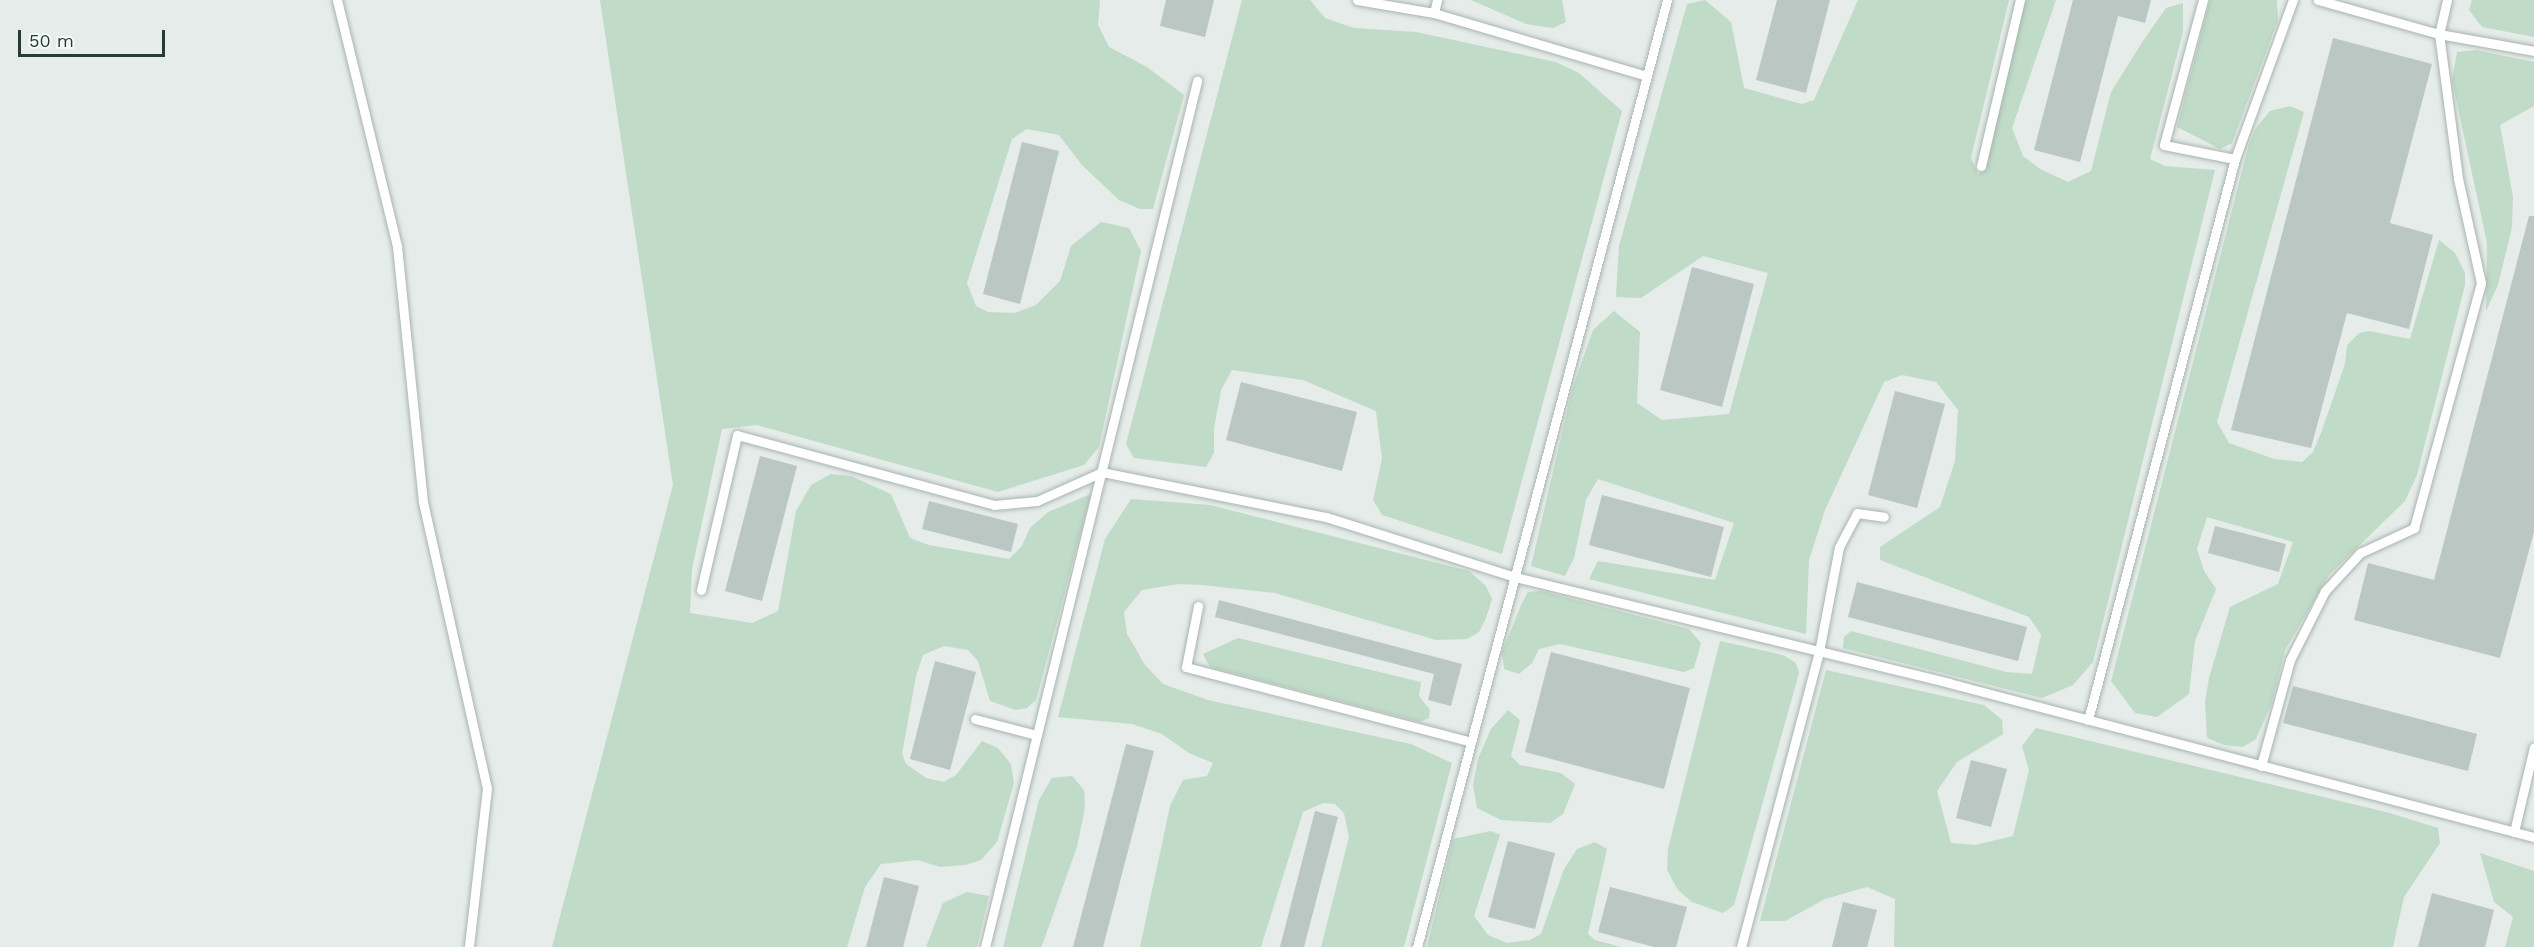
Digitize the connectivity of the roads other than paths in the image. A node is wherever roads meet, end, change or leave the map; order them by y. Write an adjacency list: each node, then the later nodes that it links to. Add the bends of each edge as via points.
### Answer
1 (337, 0): 31 (lane, via 397,246 423,502 487,788)
2 (1357, 0): 10 (lane)
3 (1437, 0): 10 (lane)
4 (1667, 0): 13 (lane)
5 (2020, 0): 16 (lane)
6 (2203, 0): 15 (lane, via 2164,145)
7 (2293, 0): 15 (lane)
8 (2318, 0): 11 (lane)
9 (2447, 0): 11 (lane)
10 (1434, 13): 13 (lane)
11 (2439, 34): 12 (lane); 28 (lane, via 2458,178 2481,283 2414,528 2360,553 2325,591 2290,660)
12 (2534, 51)
13 (1647, 76): 19 (lane)
14 (1197, 81): 17 (lane)
15 (2235, 159): 24 (lane)
16 (1981, 166)
17 (1102, 472): 19 (lane, via 1326,517); 20 (lane, via 1036,501 994,505 737,435); 25 (lane)
18 (1884, 517): 22 (lane, via 1857,513 1839,547)
19 (1515, 577): 22 (lane); 26 (lane)
20 (701, 590)
21 (1198, 606): 26 (lane, via 1186,667)
22 (1819, 652): 24 (lane); 34 (lane)
23 (975, 719): 25 (lane)
24 (2088, 720): 28 (lane)
25 (1037, 735): 32 (lane)
26 (1468, 741): 33 (lane)
27 (2534, 747): 29 (lane)
28 (2261, 766): 29 (lane)
29 (2514, 832): 30 (lane)
30 (2534, 837)
31 (469, 947)
32 (985, 947)
33 (1417, 947)
34 (1741, 947)

